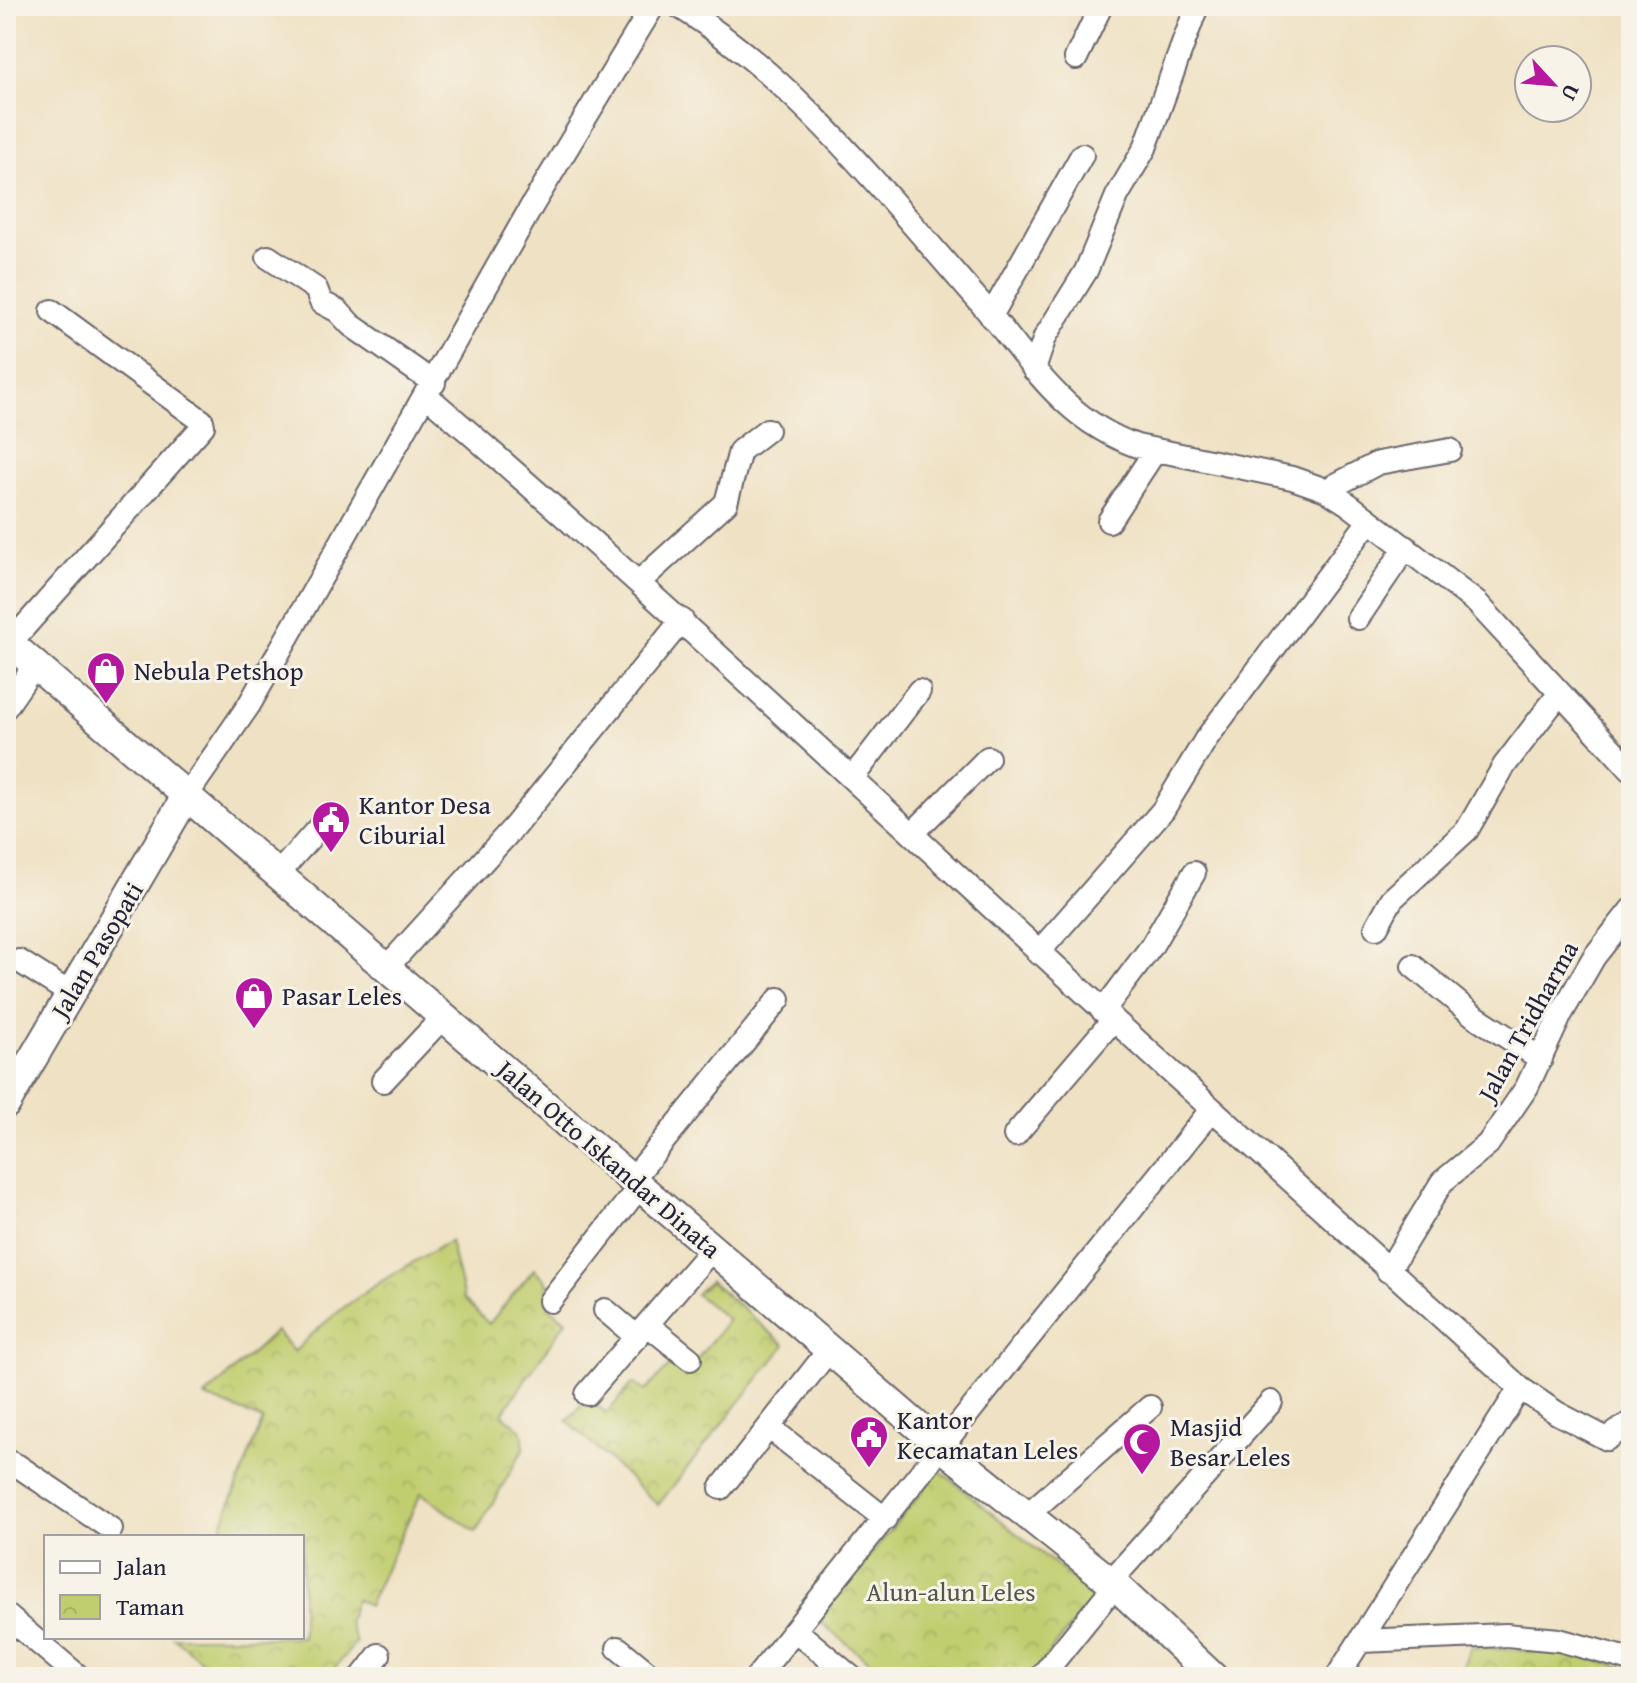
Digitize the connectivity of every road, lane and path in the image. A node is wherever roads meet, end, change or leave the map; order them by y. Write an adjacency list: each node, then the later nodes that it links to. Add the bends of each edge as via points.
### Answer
1 (653, 6): 11 (street, via 533,204)
2 (678, 6): 9 (street, via 810,112)
3 (1101, 6): 5 (street)
4 (1197, 6): 10 (street, via 1145,148 1117,196 1086,271 1045,337)
5 (1076, 58)
6 (1082, 155): 9 (street)
7 (268, 257): 11 (street, via 316,289 321,302)
8 (52, 311): 22 (street, via 203,426)
9 (991, 316): 10 (street)
10 (1034, 370): 14 (street, via 1066,406 1096,429)
11 (430, 389): 19 (street); 30 (street, via 249,705)
12 (767, 430): 19 (street, via 740,451 726,503)
13 (1450, 450): 15 (street, via 1378,463)
14 (1155, 451): 15 (street, via 1292,478); 16 (street)
15 (1326, 490): 17 (street)
16 (1109, 521)
17 (1369, 521): 18 (street); 37 (street, via 1206,739 1163,810)
18 (1406, 547): 20 (street); 25 (street, via 1494,619)
19 (640, 581): 21 (street)
20 (1358, 618)
21 (682, 620): 29 (street); 39 (street, via 514,827)
22 (8, 642): 23 (main road, Jalan Otto Iskandar Dinata)
23 (34, 666): 26 (street); 30 (main road, Jalan Otto Iskandar Dinata)
24 (919, 691): 29 (street)
25 (1559, 694): 28 (street); 36 (street, via 1504,766 1461,838 1392,899)
26 (6, 707)
27 (988, 758): 32 (street)
28 (1631, 770)
29 (853, 777): 32 (street)
30 (187, 795): 34 (main road, Jalan Otto Iskandar Dinata); 41 (main road, Jalan Pasopati)
31 (330, 815): 34 (street)
32 (913, 833): 37 (street)
33 (1194, 873): 43 (street)
34 (277, 875): 39 (main road, Jalan Otto Iskandar Dinata)
35 (1631, 910): 45 (street, Jalan Tridharma, via 1594,957)
36 (1376, 928)
37 (1038, 953): 43 (street)
38 (19, 961): 41 (street)
39 (388, 966): 44 (main road, Jalan Otto Iskandar Dinata)
40 (1413, 966): 45 (street, via 1473,1015)
41 (71, 994): 47 (main road, Jalan Pasopati)
42 (779, 999): 50 (street)
43 (1108, 1015): 48 (street); 49 (street)
44 (444, 1016): 46 (street); 50 (main road, Jalan Otto Iskandar Dinata)
45 (1541, 1059): 52 (street, Jalan Tridharma, via 1488,1144 1442,1182)
46 (383, 1081)
47 (8, 1094)
48 (1212, 1109): 52 (street); 64 (street)
49 (1015, 1135)
50 (636, 1183): 51 (main road, Jalan Otto Iskandar Dinata); 53 (street)
51 (712, 1249): 55 (street); 56 (main road, Jalan Otto Iskandar Dinata)
52 (1388, 1271): 58 (street)
53 (550, 1301)
54 (605, 1310): 55 (street)
55 (643, 1331): 57 (street); 59 (street)
56 (829, 1350): 63 (street); 64 (main road, Jalan Otto Iskandar Dinata)
57 (690, 1359)
58 (1520, 1388): 62 (street, via 1607,1439); 73 (street)
59 (587, 1394)
60 (1271, 1402): 70 (street)
61 (1150, 1407): 67 (street)
62 (1631, 1422)
63 (770, 1428): 66 (street); 68 (street)
64 (942, 1447): 67 (main road, Jalan Otto Iskandar Dinata); 68 (street)
65 (6, 1461): 69 (street)
66 (721, 1488)
67 (1027, 1515): 70 (main road, Jalan Otto Iskandar Dinata)
68 (885, 1519): 72 (street)
69 (111, 1529)
70 (1112, 1584): 82 (street); 83 (main road, Jalan Otto Iskandar Dinata)
71 (6, 1615): 77 (street)
72 (795, 1630): 80 (street); 81 (street)
73 (1361, 1641): 76 (street, via 1506,1635 1559,1640); 84 (street)
74 (618, 1648): 79 (street)
75 (379, 1655): 78 (street)
76 (1631, 1660)
77 (79, 1677)
78 (362, 1677)
79 (653, 1677)
80 (757, 1677)
81 (851, 1677)
82 (1041, 1677)
83 (1213, 1677)
84 (1337, 1677)

